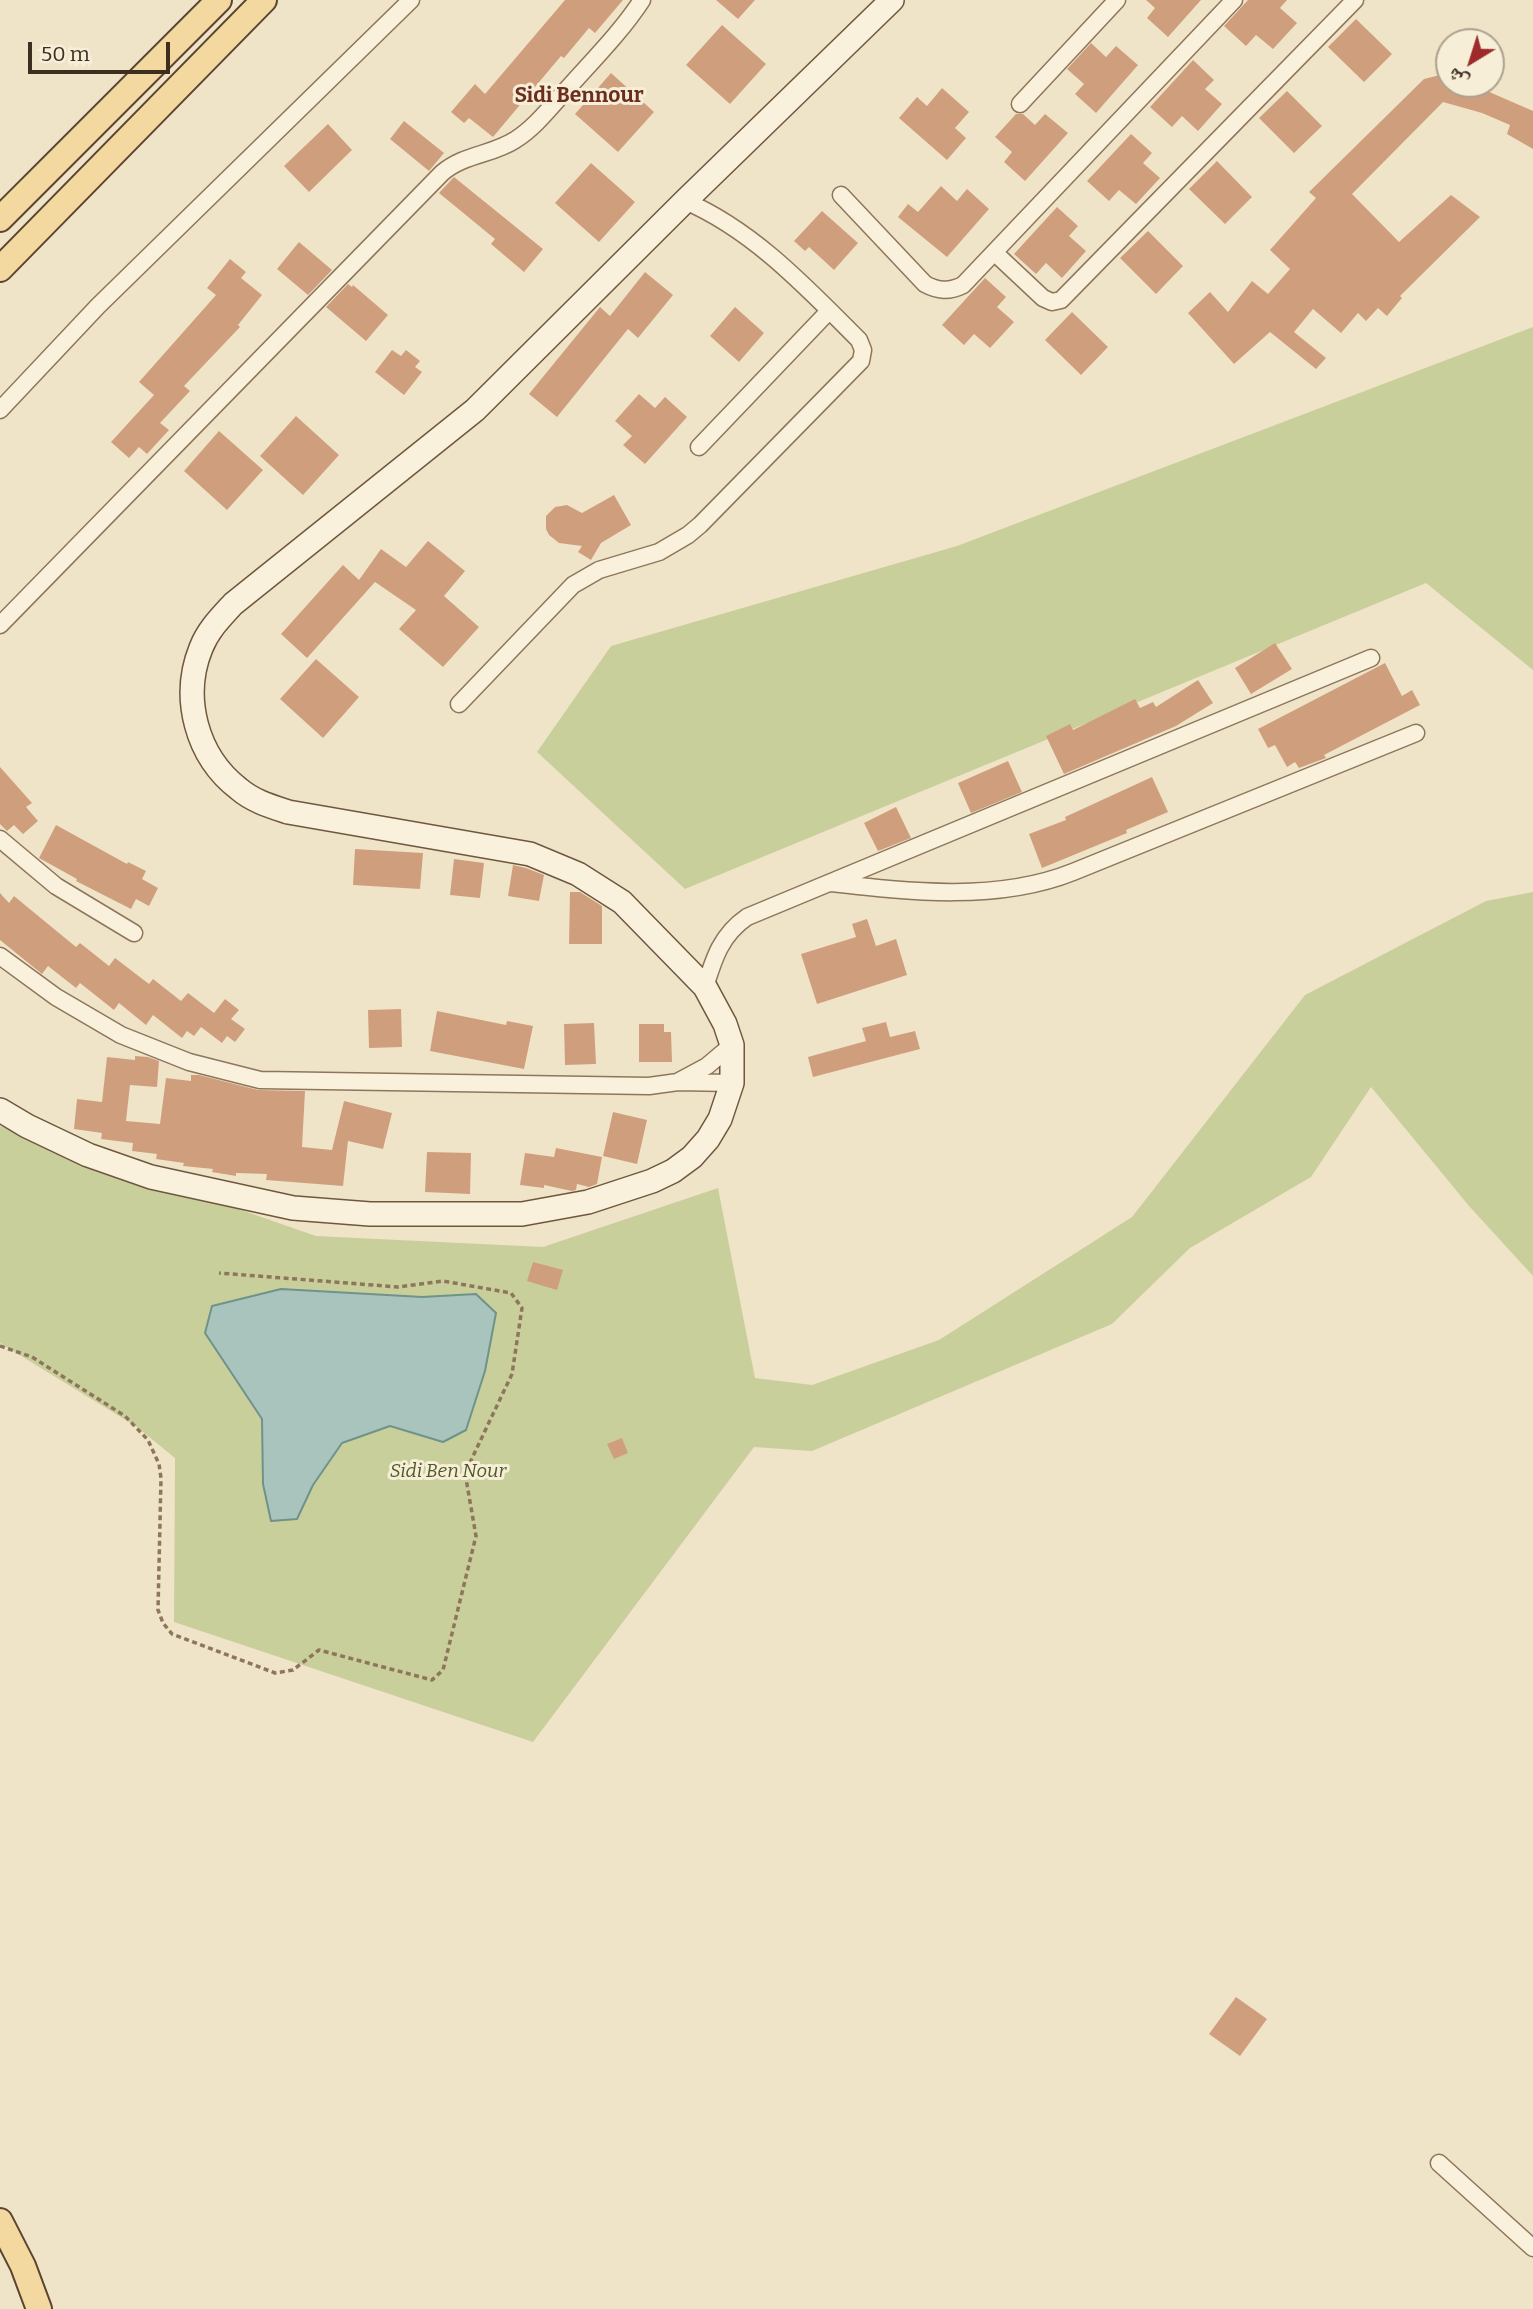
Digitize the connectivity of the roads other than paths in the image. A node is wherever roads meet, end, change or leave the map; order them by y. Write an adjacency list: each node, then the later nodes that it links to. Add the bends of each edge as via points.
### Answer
1 (219, 0): 12 (main road)
2 (264, 0): 14 (main road)
3 (411, 0): 16 (street, via 98,306)
4 (642, 0): 18 (street, via 530,130 492,153 458,161 442,173)
5 (892, 0): 11 (street)
6 (1117, 0): 9 (street)
7 (1234, 0): 13 (street)
8 (1355, 0): 13 (street, via 1061,300 1043,298)
9 (1020, 104)
10 (841, 195): 13 (street, via 932,288 948,290 963,285)
11 (685, 201): 15 (street, via 745,234); 26 (street, via 475,410 233,604 202,646 192,698 205,749 220,772 262,803 288,812 530,853 589,880 622,902)
12 (0, 219)
13 (995, 253)
14 (0, 269)
15 (829, 311): 17 (street); 20 (street, via 862,345 863,356 857,365 688,536 659,552 599,570 573,585)
16 (0, 411)
17 (699, 447)
18 (0, 625)
19 (1371, 658): 23 (street)
20 (459, 704)
21 (1416, 733): 23 (street, via 1033,886 991,891 913,890)
22 (0, 839): 24 (street, via 55,886)
23 (829, 883): 26 (street, via 738,923 719,946)
24 (134, 933)
25 (0, 956): 28 (street, via 56,997 121,1035 189,1062 260,1080 649,1086)
26 (705, 987): 27 (street)
27 (732, 1045): 28 (street); 29 (street)
28 (678, 1082): 29 (street)
29 (732, 1083): 30 (street, via 708,1139 673,1171 588,1202 522,1214 306,1209 216,1193 88,1154)
30 (0, 1110)
31 (1439, 2162): 33 (street)
32 (3, 2228): 34 (main road)
33 (1533, 2248)
34 (39, 2309)

